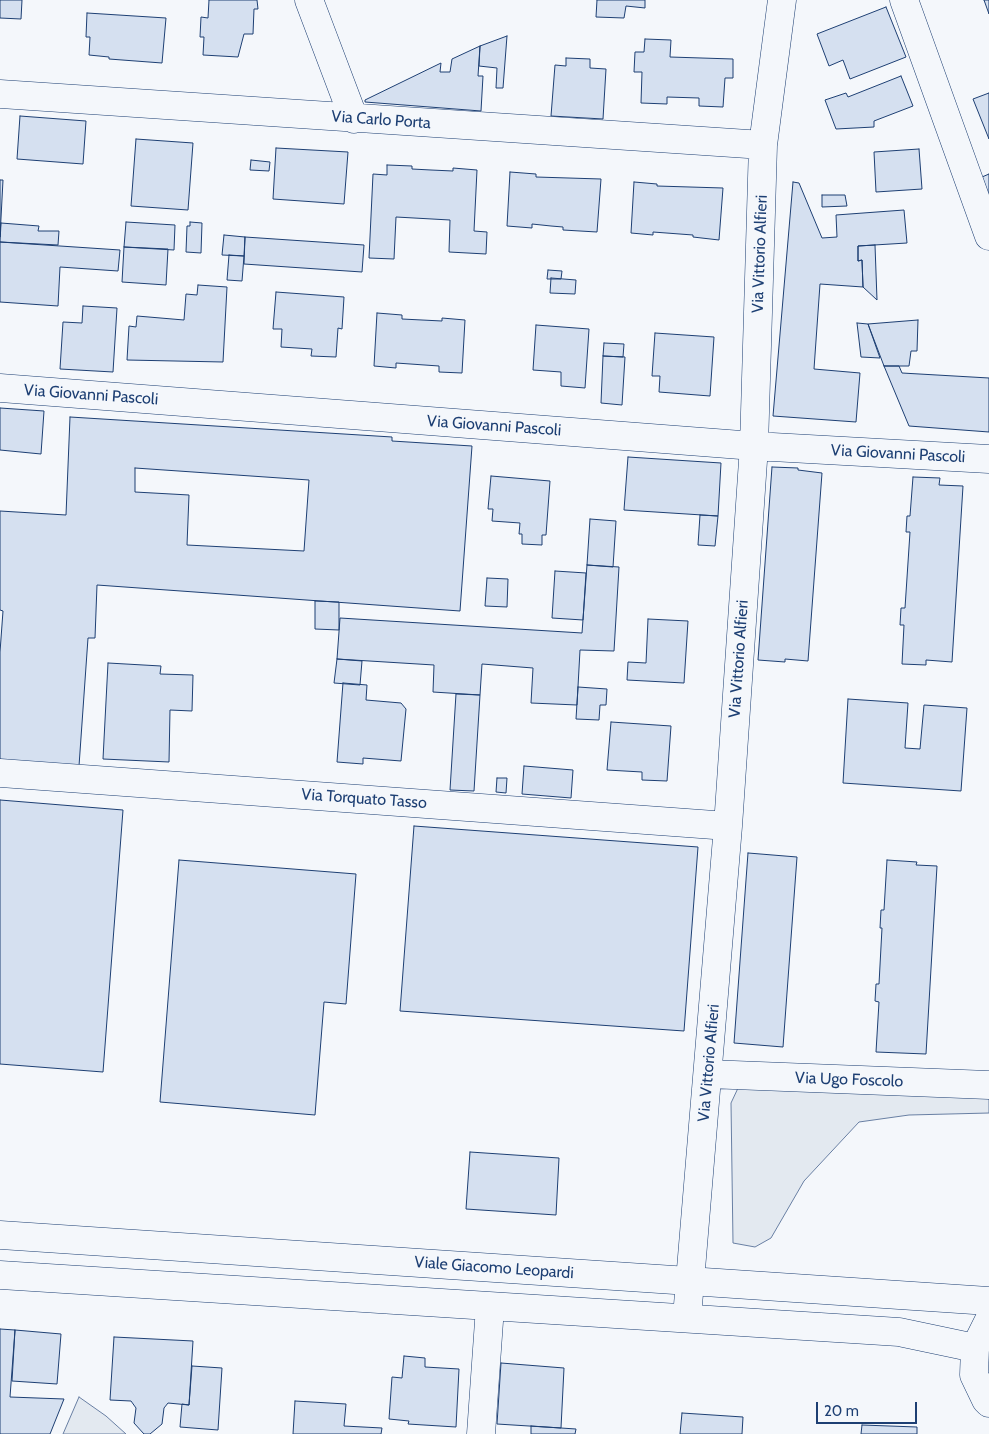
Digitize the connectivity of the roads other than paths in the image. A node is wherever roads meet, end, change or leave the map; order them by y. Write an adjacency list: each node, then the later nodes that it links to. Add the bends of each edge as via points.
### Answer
1 (309, 0): 5 (street)
2 (782, 0): 6 (street, Via Vittorio Alfieri)
3 (904, 0): 7 (street)
4 (0, 94): 5 (street, Via Carlo Porta)
5 (354, 118): 6 (street, Via Carlo Porta)
6 (763, 145): 9 (street, Via Vittorio Alfieri)
7 (989, 236)
8 (0, 388): 9 (street, Via Giovanni Pascoli)
9 (754, 446): 10 (street, Via Giovanni Pascoli); 12 (street, Via Vittorio Alfieri)
10 (989, 460)
11 (0, 772): 12 (street, Via Torquato Tasso)
12 (728, 826): 13 (street, Via Vittorio Alfieri)
13 (708, 1074): 14 (street, Via Ugo Foscolo); 17 (street, Via Vittorio Alfieri)
14 (989, 1085)
15 (0, 1235): 17 (street, Viale Giacomo Leopardi)
16 (0, 1275): 19 (street)
17 (690, 1282): 18 (street, Viale Giacomo Leopardi); 20 (street, Via Vittorio Alfieri)
18 (989, 1301)
19 (490, 1307): 20 (street); 24 (street)
20 (687, 1318): 22 (street, via 899,1332)
21 (989, 1320): 22 (street)
22 (975, 1348): 23 (street, via 974,1376)
23 (989, 1403)
24 (481, 1434)

